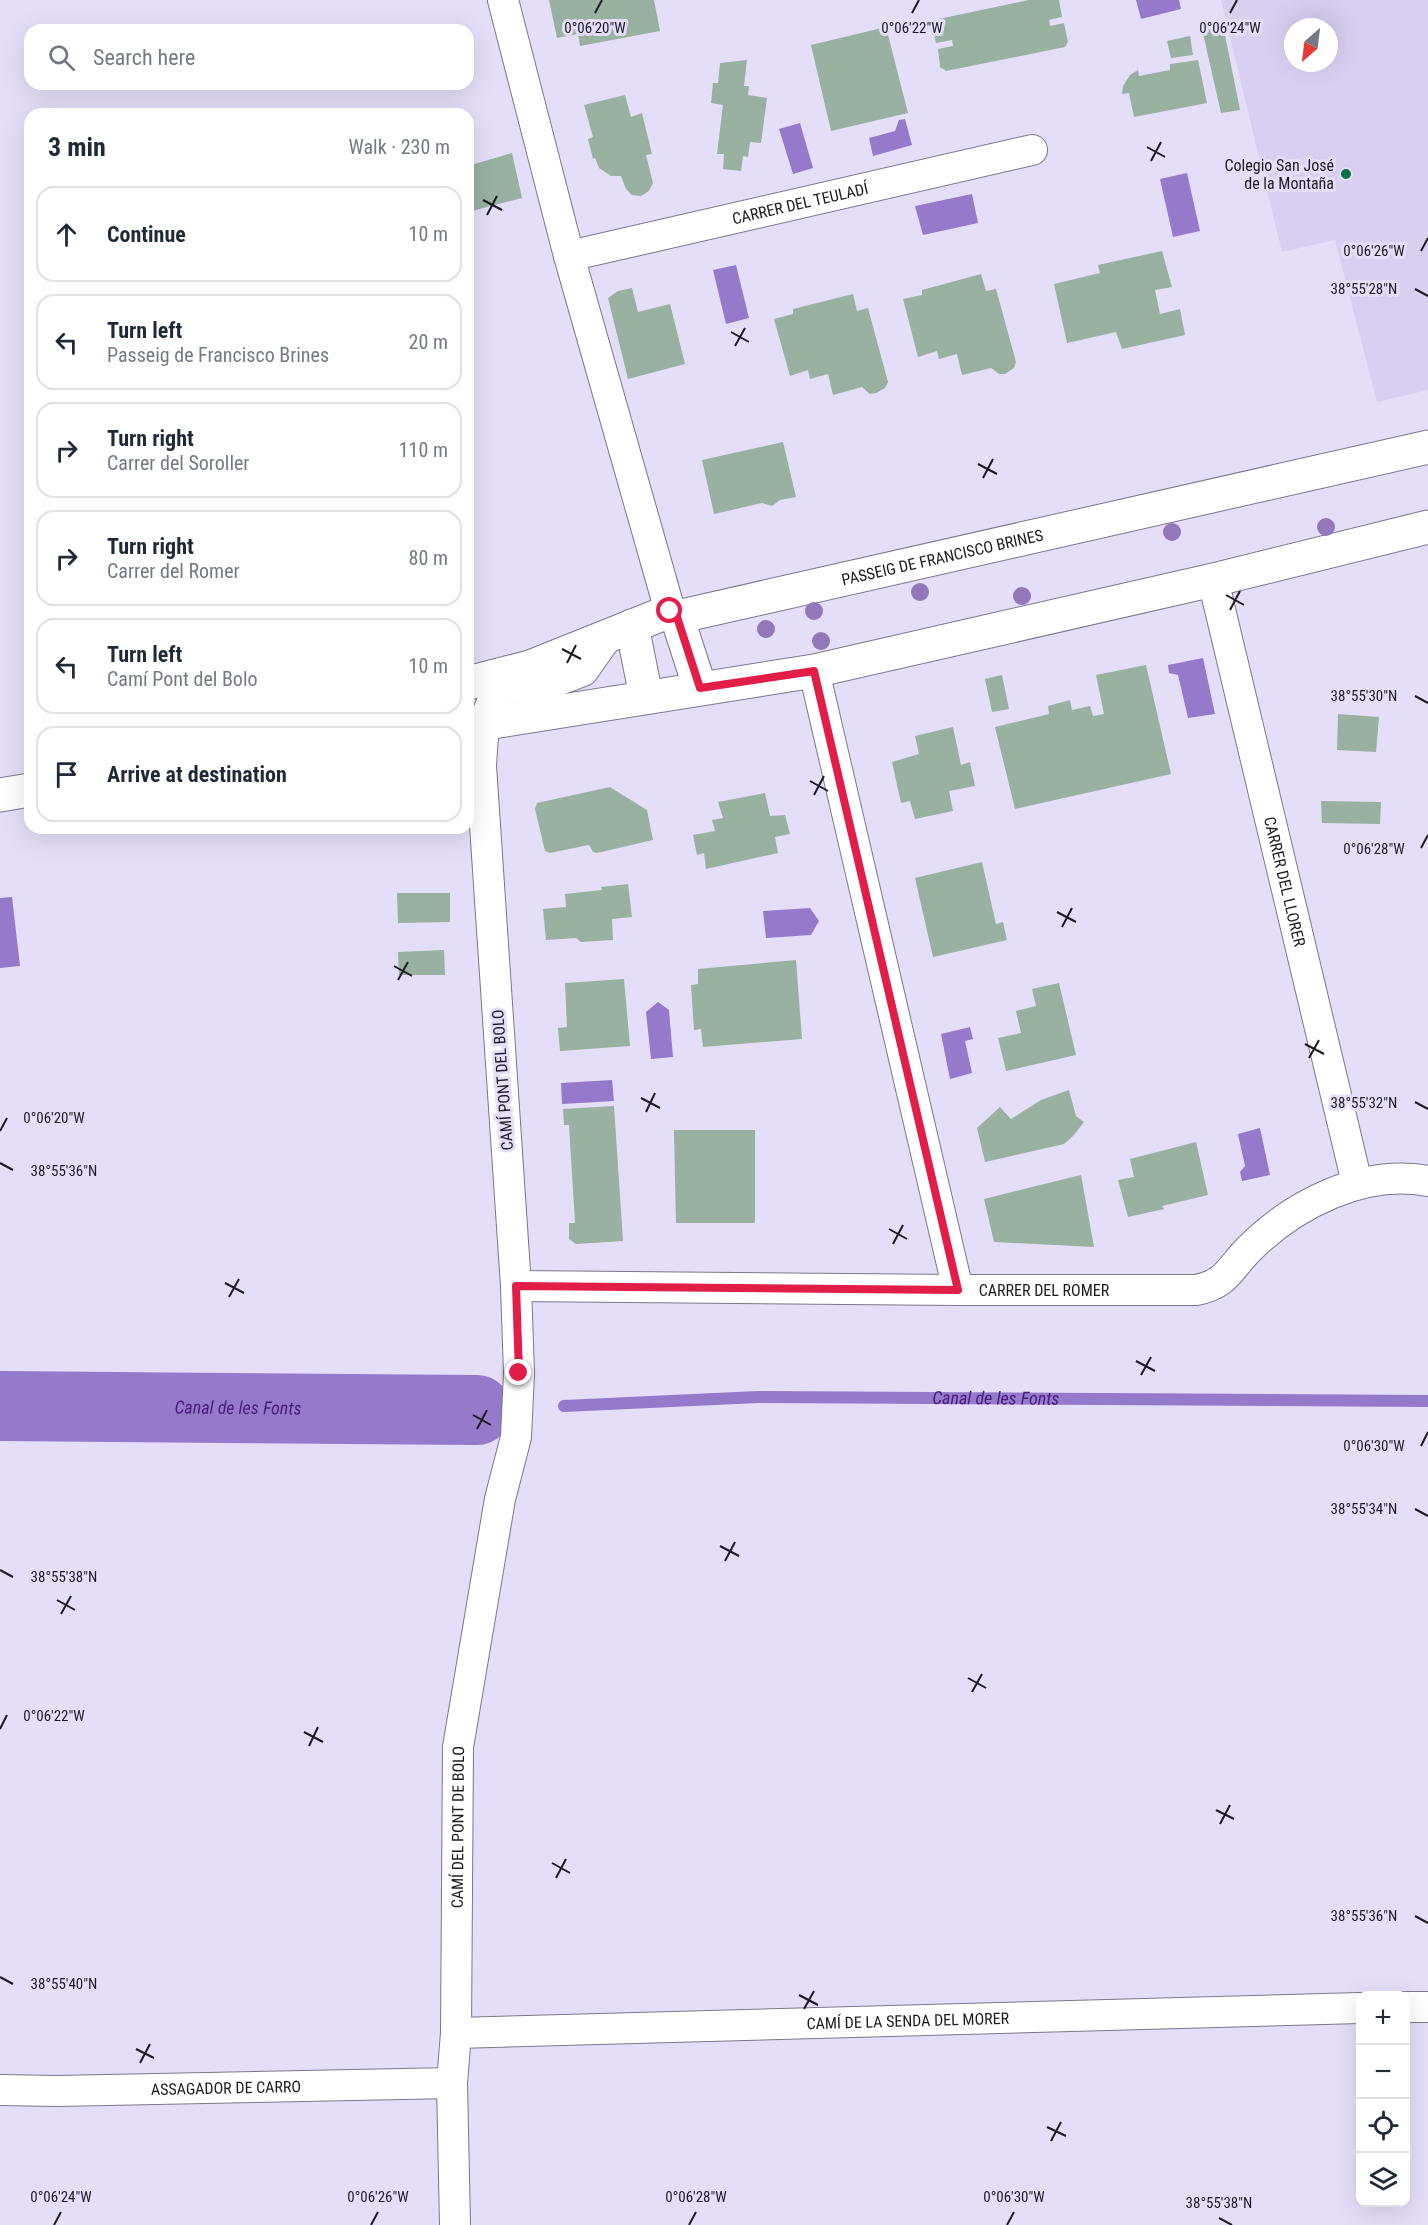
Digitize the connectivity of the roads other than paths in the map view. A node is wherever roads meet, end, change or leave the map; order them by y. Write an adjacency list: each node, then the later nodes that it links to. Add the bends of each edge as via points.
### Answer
1 (503, 0): 3 (street)
2 (1032, 150): 3 (street, CARRER DEL TEULADÍ)
3 (569, 255): 7 (street)
4 (1428, 447): 7 (street, PASSEIG DE FRANCISCO BRINES)
5 (1428, 527): 6 (street)
6 (1213, 580): 9 (street); 17 (street, CARRER DEL LLORER)
7 (674, 614): 8 (street, PASSEIG DE FRANCISCO BRINES); 11 (street)
8 (620, 631): 10 (street, PASSEIG DE FRANCISCO BRINES, via 530,667); 12 (street); 13 (street, CAMÍ PONT DEL BOLO, via 583,671 554,682 501,689)
9 (814, 671): 11 (street); 19 (street)
10 (474, 681)
11 (700, 688): 12 (street)
12 (646, 696): 13 (street)
13 (476, 725): 18 (street, CAMÍ PONT DEL BOLO)
14 (24, 791): 15 (street)
15 (0, 795)
16 (1428, 1181): 17 (street, CARRER DEL ROMER)
17 (1357, 1183): 19 (street, CARRER DEL ROMER, via 1314,1202 1269,1230 1213,1287)
18 (516, 1286): 19 (street, CARRER DEL ROMER); 20 (street, CAMÍ PONT DEL BOLO)
19 (958, 1290)
20 (516, 1437): 24 (street, CAMÍ DEL PONT DE BOLO, via 500,1499 458,1747)
21 (1410, 2007): 22 (street)
22 (1428, 2007)
23 (1356, 2008): 24 (street, CAMÍ DE LA SENDA DEL MORER)
24 (456, 2033): 25 (street, CAMÍ DEL PONT DE BOLO)
25 (452, 2083): 26 (street, ASSAGADOR DE CARRO); 27 (street, CAMÍ DEL PONT DE BOLO)
26 (0, 2090)
27 (455, 2225)

